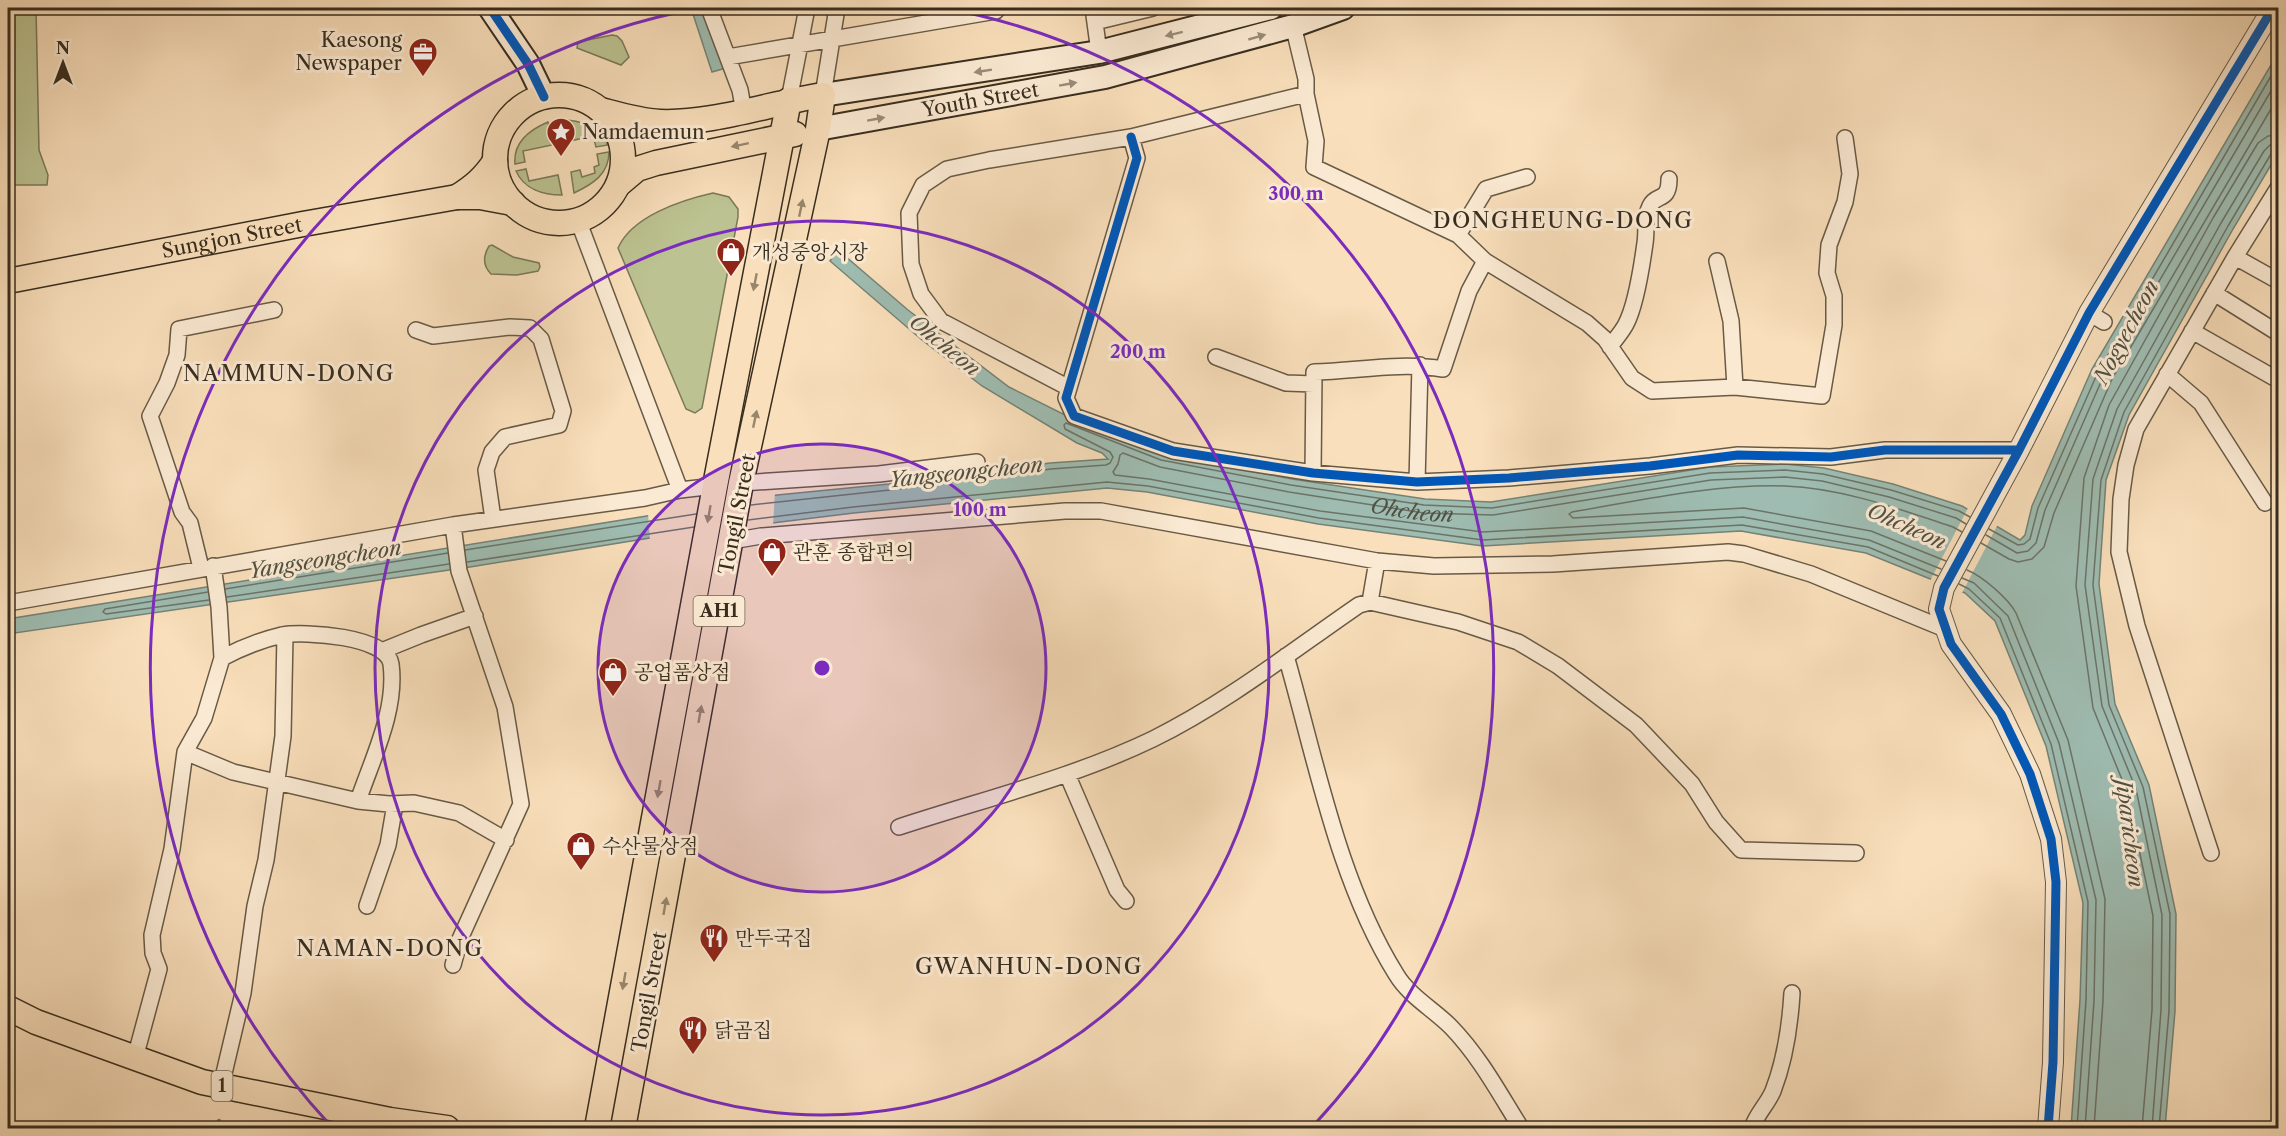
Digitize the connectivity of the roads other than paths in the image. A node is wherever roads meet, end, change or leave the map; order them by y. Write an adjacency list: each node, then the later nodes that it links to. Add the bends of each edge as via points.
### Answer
1 (490, 8): 18 (main road, via 528,64)
2 (709, 8): 15 (street)
3 (807, 8): 13 (street, Tongil Street)
4 (837, 8): 12 (street, Tongil Street)
5 (1153, 8): 10 (street)
6 (1271, 8): 14 (main road, Youth Street, one-way to 14)
7 (1343, 8): 11 (main road, Youth Street)
8 (2273, 8): 53 (street)
9 (996, 11): 12 (street)
10 (1094, 15): 14 (street)
11 (1293, 26): 16 (street); 22 (main road, Youth Street, one-way to 11, via 1106,77)
12 (832, 39): 13 (street); 17 (street, Tongil Street)
13 (800, 45): 15 (street); 19 (street, Tongil Street)
14 (1099, 52): 17 (main road, Youth Street, one-way to 17)
15 (728, 57): 21 (street)
16 (1306, 94): 24 (street); 34 (street, via 1316,141 1314,167)
17 (823, 95): 19 (main road, Youth Street); 22 (main road, Tongil Street / AH1)
18 (544, 97): 20 (main road, via 564,95); 26 (main road, via 528,103 503,128)
19 (789, 100): 21 (main road, Youth Street); 23 (main road, Tongil Street / AH1)
20 (601, 110): 21 (main road, Youth Street, via 662,122); 29 (main road, via 620,137 623,169)
21 (744, 112)
22 (818, 129): 23 (main road, Youth Street); 57 (main road, Tongil Street / AH1, one-way to 22)
23 (783, 137): 29 (main road, Youth Street, one-way to 29, via 656,163 637,169); 58 (main road, Tongil Street / AH1, one-way to 58)
24 (1131, 137): 52 (street, via 1137,158); 52 (street, via 947,169 923,185 909,213 911,264 921,294 941,321)
25 (1845, 138): 51 (street, via 1850,174 1845,202 1829,245 1827,273 1834,296 1834,325 1822,396)
26 (495, 161): 31 (main road, via 485,177); 32 (main road, via 498,177)
27 (1527, 177): 34 (street, via 1486,189)
28 (1669, 179): 45 (street, via 1669,189 1649,207 1627,322)
29 (618, 185): 33 (main road, via 595,212)
30 (2278, 189): 35 (street)
31 (456, 197): 32 (main road); 38 (main road, Sungjon Street)
32 (513, 203): 33 (main road, via 543,221)
33 (579, 220): 59 (street)
34 (1458, 235): 36 (street)
35 (2235, 257): 39 (street); 40 (street)
36 (1485, 261): 45 (street, via 1587,323); 47 (street, via 1469,291 1443,369)
37 (1717, 261): 51 (street, via 1731,321)
38 (8, 281)
39 (2278, 281)
40 (2214, 293): 43 (street); 44 (street)
41 (274, 310): 65 (street, via 179,329 177,356 150,416 182,513)
42 (416, 330): 61 (street, via 433,336 530,328 541,339 563,411 559,425 505,437 492,452 486,470)
43 (2192, 331): 48 (street); 49 (street)
44 (2278, 333)
45 (1610, 347): 51 (street, via 1632,378 1652,391)
46 (1216, 357): 50 (street, via 1286,383)
47 (1420, 365): 50 (street, via 1314,372); 56 (street)
48 (2168, 366): 60 (street, via 2201,403); 82 (street, via 2136,429 2126,465 2120,552 2137,626)
49 (2278, 380)
50 (1314, 384): 55 (street)
51 (1735, 387)
52 (1069, 388): 55 (street, via 1066,398 1074,416 1173,452)
53 (2019, 450): 56 (street, via 1885,450 1831,457 1738,455 1650,466); 69 (street, via 1944,588 1939,609)
54 (977, 462): 57 (street, via 879,474)
55 (1313, 472): 56 (street)
56 (1417, 482)
57 (741, 483): 63 (main road, Tongil Street / AH1)
58 (715, 486): 59 (street); 91 (main road, Tongil Street / AH1, one-way to 91)
59 (680, 490): 61 (street)
60 (2265, 503)
61 (493, 519): 62 (street)
62 (454, 532): 65 (street); 68 (street, via 459,571)
63 (732, 541): 64 (street, via 1054,512 1101,512); 92 (main road, Tongil Street / AH1, one-way to 63)
64 (1377, 561): 66 (street); 69 (street, via 1434,566 1541,565 1728,552 1811,573)
65 (209, 569): 67 (street); 73 (street, via 219,607)
66 (1370, 602): 72 (street, via 1359,605); 81 (street, via 1478,628 1518,642 1558,666 1636,725 1692,784 1716,822 1741,850)
67 (8, 603)
68 (475, 616): 71 (street); 80 (street, via 505,708 521,804)
69 (1946, 629): 95 (street, via 1951,644 2001,714 2030,774 2051,839 2056,882)
70 (285, 635): 71 (street, via 329,636 368,642); 73 (street); 76 (street, via 283,736)
71 (384, 650): 77 (street, via 391,661 391,704)
72 (1286, 656): 75 (street, via 1219,701 1153,738); 93 (street, via 1337,845 1395,973 1478,1057)
73 (222, 658): 74 (street, via 204,718)
74 (185, 752): 76 (street, via 233,772); 88 (street, via 172,849 152,935 159,969)
75 (1067, 774): 79 (street); 83 (street, via 1117,890)
76 (276, 781): 77 (street); 89 (street, via 243,993)
77 (358, 801): 78 (street)
78 (395, 804): 80 (street, via 459,813); 84 (street, via 388,845)
79 (899, 827)
80 (506, 840): 85 (street, via 460,939)
81 (1856, 853)
82 (2211, 853)
83 (1126, 902)
84 (367, 906)
85 (453, 965)
86 (1792, 993): 94 (street, via 1789,1031 1772,1093)
87 (8, 1008): 88 (main road, 1)
88 (135, 1058): 89 (main road, 1)
89 (221, 1086): 90 (main road, 1)
90 (447, 1128)
91 (597, 1128)
92 (623, 1128)
93 (1521, 1128)
94 (1752, 1128)
95 (2048, 1128)

